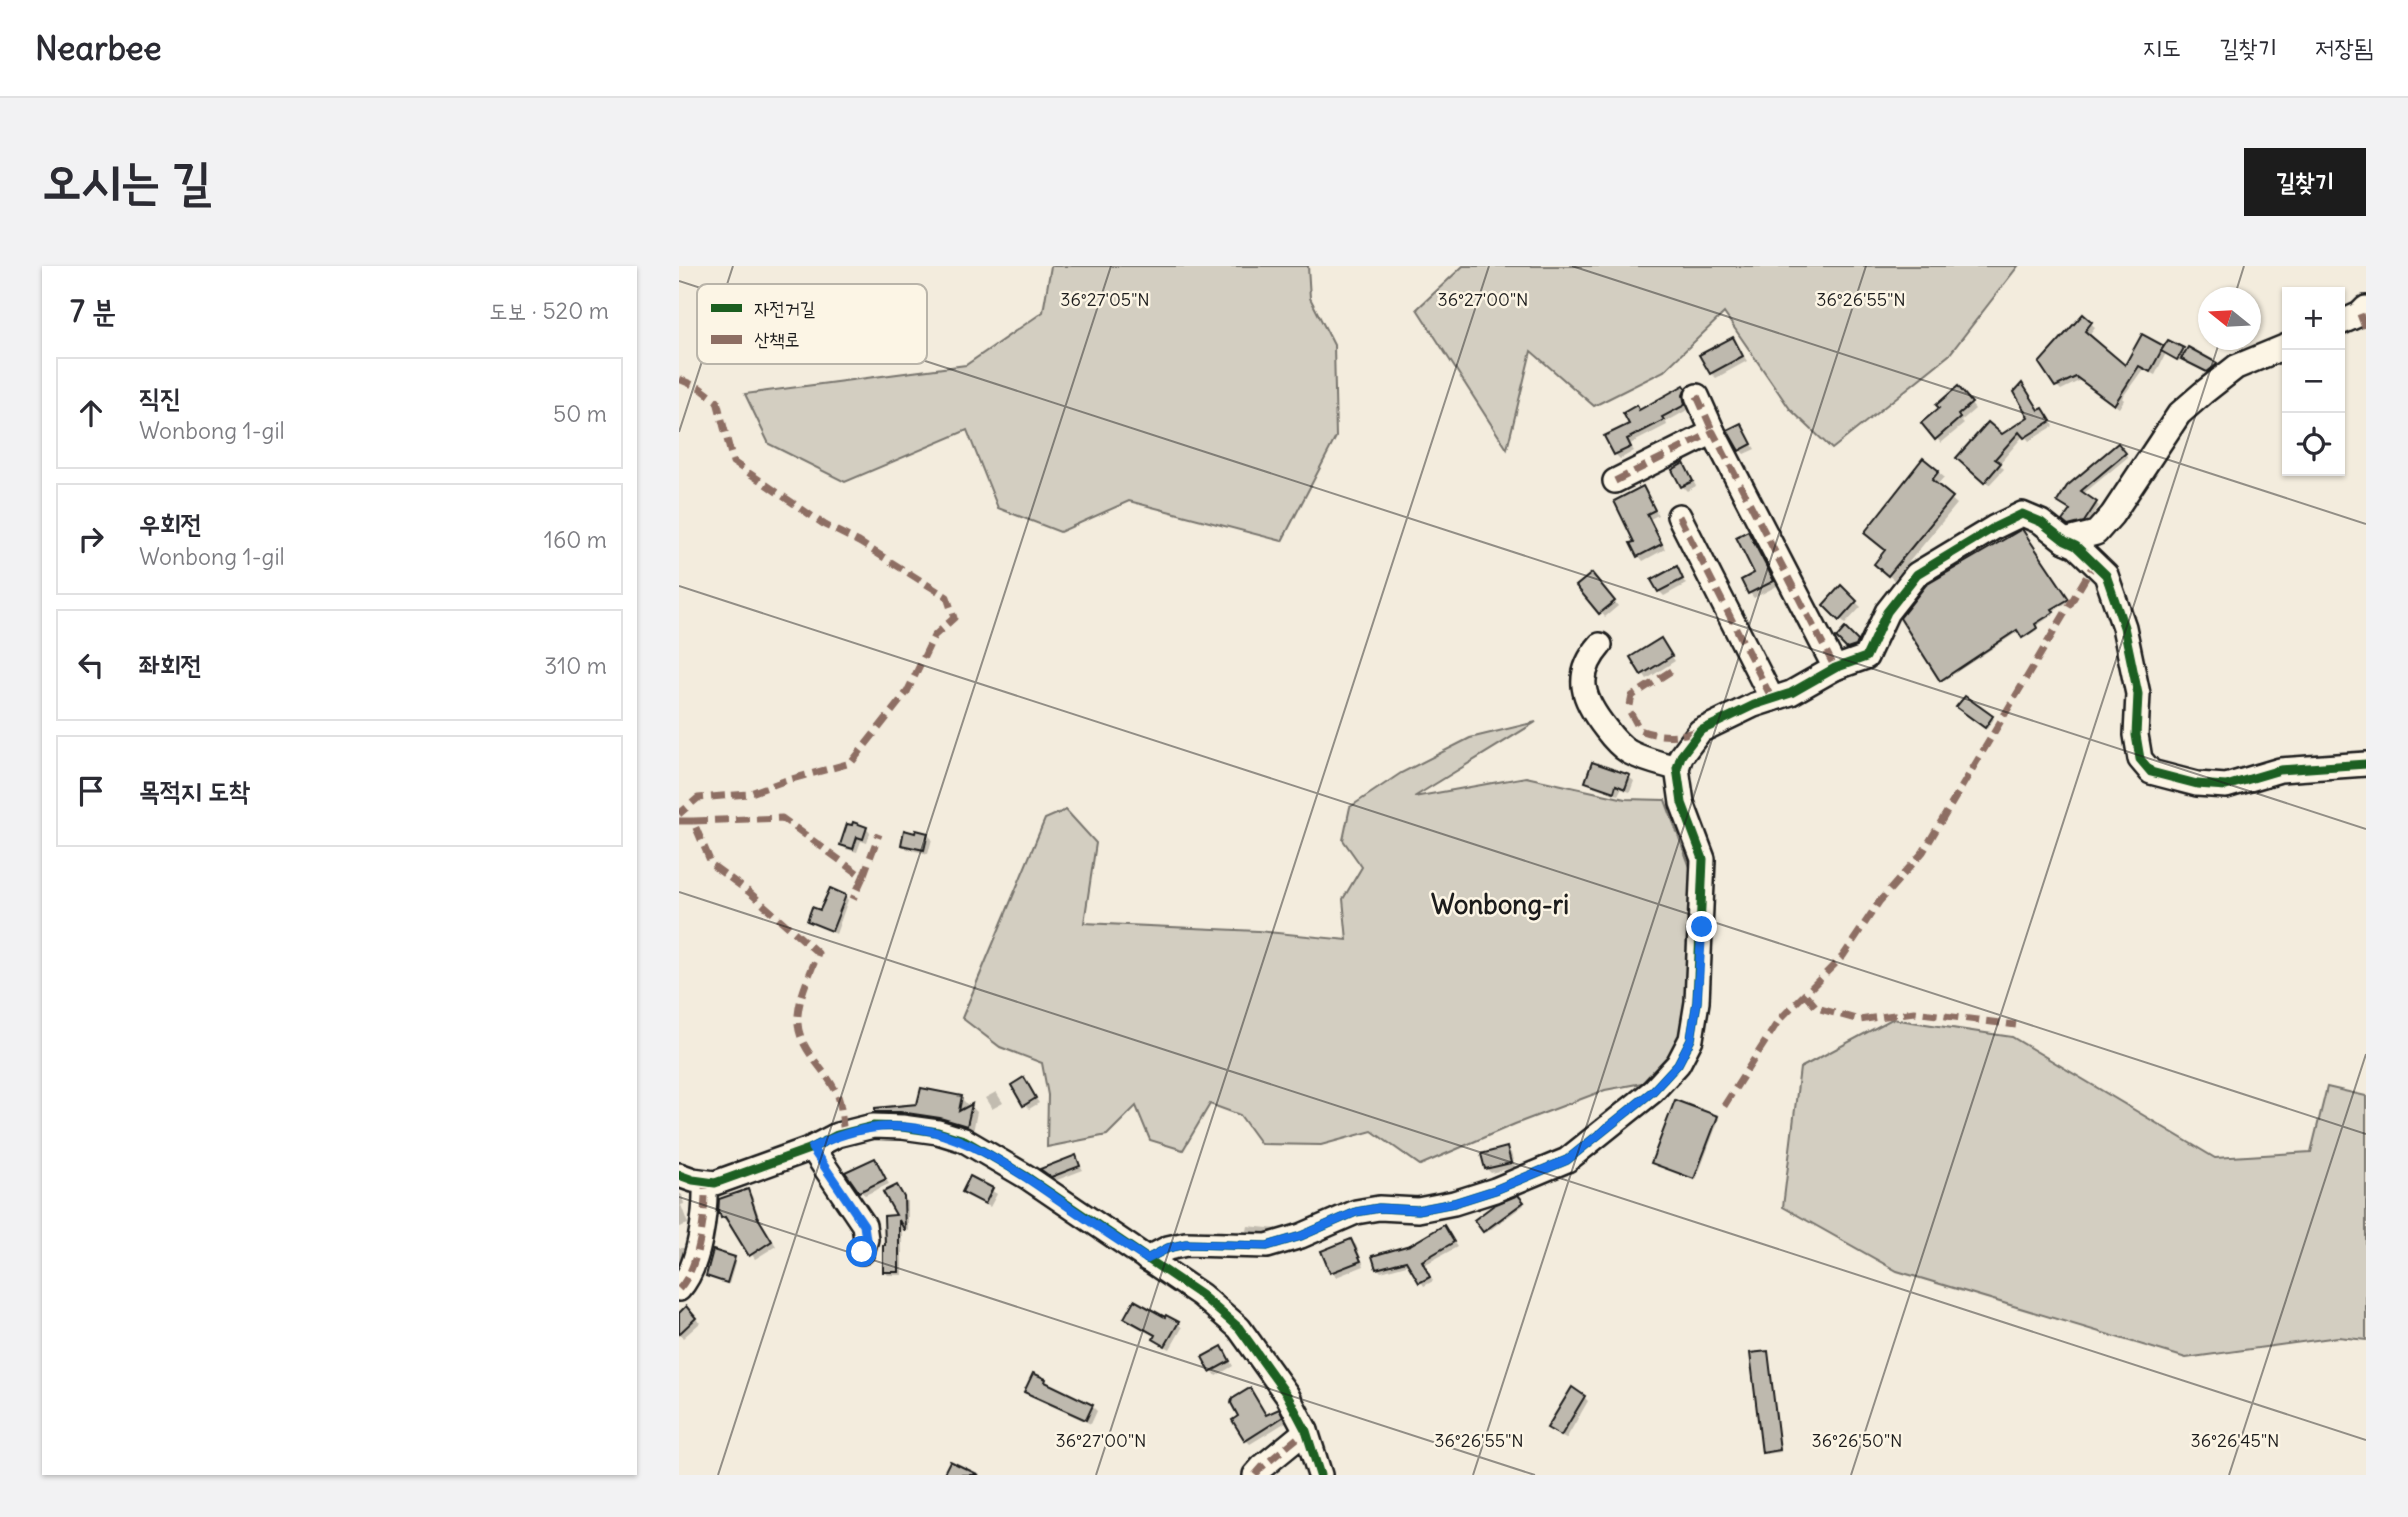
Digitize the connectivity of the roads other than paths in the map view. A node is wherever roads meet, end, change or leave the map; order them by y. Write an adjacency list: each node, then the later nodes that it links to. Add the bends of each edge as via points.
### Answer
1 (2366, 308): 2 (street)
2 (2345, 321)
3 (2282, 347): 8 (street, via 2236,367 2179,414 2097,533)
4 (1697, 396): 5 (street)
5 (1713, 432): 6 (street); 10 (street)
6 (1615, 481)
7 (1679, 516): 11 (street)
8 (2064, 541): 10 (street, via 2041,522 2022,514 1994,527 1917,574 1887,612 1866,657); 12 (street, via 2076,546 2106,575 2124,627 2138,694 2140,760 2151,772 2226,786 2280,769)
9 (1600, 645): 13 (street, via 1584,673 1584,692 1591,710 1627,751)
10 (1835, 668): 11 (street)
11 (1773, 699): 13 (street, via 1700,731)
12 (2366, 764)
13 (1677, 768): 18 (street, via 1682,803 1703,859 1697,1002 1691,1039 1678,1064 1653,1091 1567,1160 1495,1190 1418,1210 1356,1212 1267,1246 1186,1244)
14 (812, 1148): 16 (street, via 715,1183); 17 (street, via 864,1225); 18 (street, via 837,1135 873,1126 938,1132 964,1140)
15 (679, 1175): 16 (street)
16 (705, 1182): 19 (street, via 706,1208 695,1259)
17 (862, 1252)
18 (1147, 1259): 20 (street, via 1201,1295 1239,1328 1287,1395)
19 (679, 1289)
20 (1306, 1431): 21 (street); 22 (street)
21 (1255, 1475)
22 (1320, 1475)

